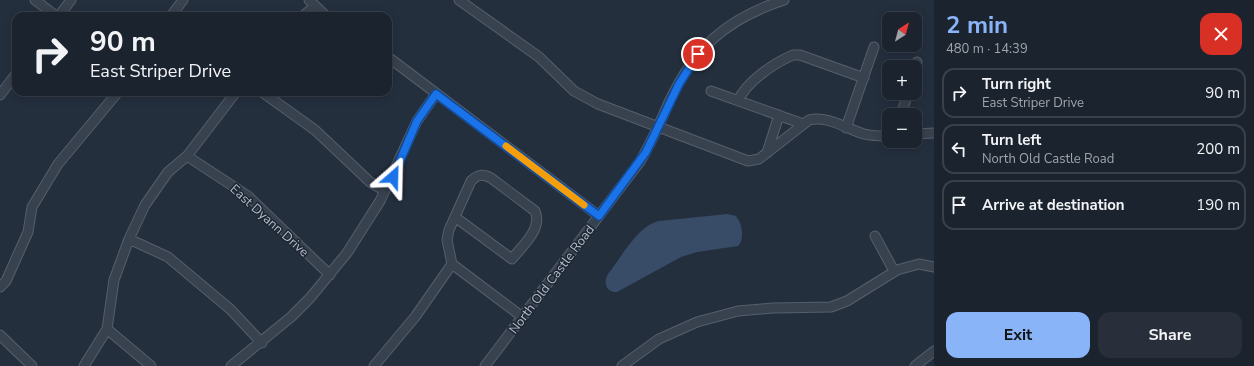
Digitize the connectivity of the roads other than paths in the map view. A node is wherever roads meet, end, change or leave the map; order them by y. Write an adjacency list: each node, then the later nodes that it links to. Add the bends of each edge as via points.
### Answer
1 (35, 0): 7 (street)
2 (71, 0): 8 (street)
3 (183, 0): 9 (street)
4 (459, 0): 25 (street, via 539,57 574,90 598,104)
5 (784, 0): 25 (street, North Old Castle Road, via 738,19 709,41 679,84)
6 (312, 3): 10 (street); 11 (street)
7 (52, 12)
8 (60, 12)
9 (174, 12)
10 (306, 12)
11 (322, 12)
12 (874, 47): 14 (street)
13 (392, 60): 17 (street)
14 (864, 78): 22 (street, via 800,55 793,55 752,81); 26 (street)
15 (12, 79): 18 (street)
16 (711, 91): 22 (street)
17 (436, 94): 32 (street, via 417,121); 33 (street)
18 (0, 95)
19 (115, 96): 41 (street, via 54,170 32,206 28,232 6,281)
20 (233, 96): 31 (street)
21 (268, 96): 32 (street, via 315,130 370,182)
22 (738, 101): 23 (street)
23 (779, 115): 24 (street); 30 (street)
24 (804, 124): 26 (street, via 820,118); 30 (street)
25 (658, 127): 30 (street, via 748,161 759,159); 33 (street, North Old Castle Road, via 639,163)
26 (846, 128): 29 (street)
27 (934, 133): 28 (street)
28 (922, 134)
29 (882, 135)
30 (767, 153)
31 (187, 156): 36 (street, via 168,172 146,205); 40 (street, East Dyann Drive, via 248,196)
32 (385, 191): 40 (street, via 365,226)
33 (599, 216): 42 (street, North Old Castle Road)
34 (455, 217): 34 (street, via 471,181 476,176 484,175 492,178 535,211 538,218 537,226 512,259); 37 (street, via 447,240)
35 (874, 236): 39 (street)
36 (129, 239): 43 (street, via 114,280); 45 (street, via 168,256 230,309)
37 (452, 264): 42 (street); 51 (street, via 415,317)
38 (934, 267): 39 (street, via 919,264)
39 (894, 271): 53 (street, via 847,301 831,307 738,311 697,322 659,338)
40 (330, 275): 45 (street, via 291,317)
41 (0, 287)
42 (521, 316): 52 (street, North Old Castle Road)
43 (107, 329): 48 (street); 49 (street)
44 (0, 335): 47 (street)
45 (262, 343): 50 (street)
46 (934, 351): 54 (street)
47 (32, 366)
48 (84, 366)
49 (151, 366)
50 (231, 366)
51 (374, 366)
52 (485, 366)
53 (622, 366)
54 (915, 366)

